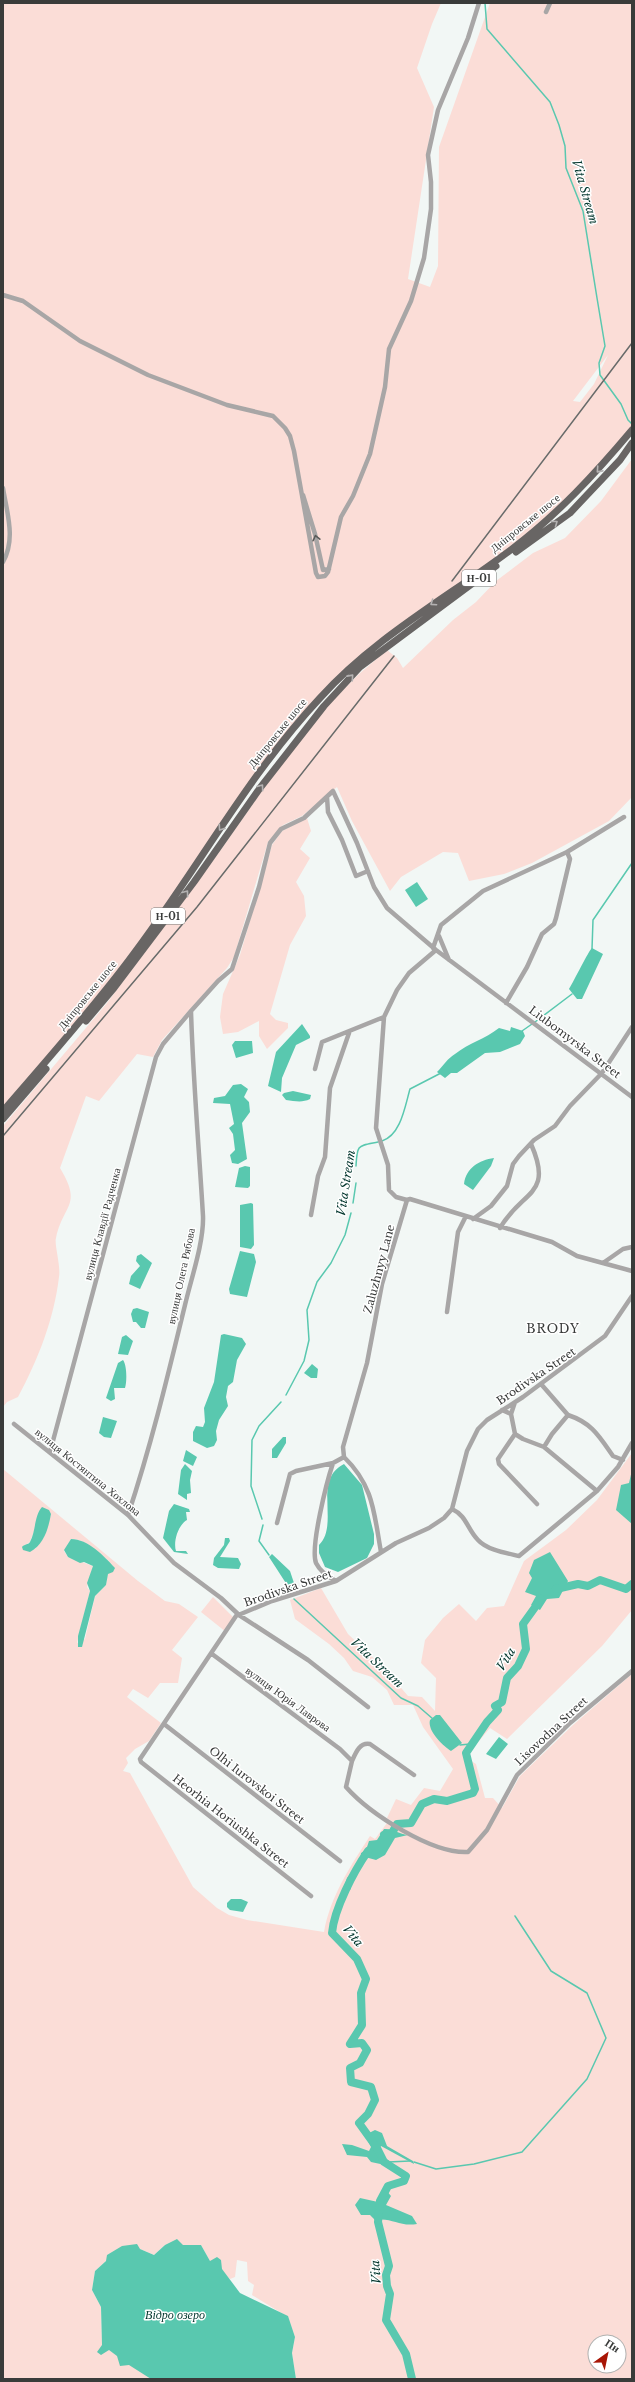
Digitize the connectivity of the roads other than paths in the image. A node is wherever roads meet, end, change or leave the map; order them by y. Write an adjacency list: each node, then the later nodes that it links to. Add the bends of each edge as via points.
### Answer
1 (479, 3): 10 (street, via 468,38 438,110 428,155 431,209 424,258 411,301 389,349 385,387 370,454 353,496 341,517)
2 (550, 3): 3 (street)
3 (546, 12)
4 (3, 295): 7 (street, via 23,301 80,341 148,375 228,406 273,416 281,421 290,436)
5 (632, 430): 26 (main road, Дніпровське шосе / Н-01, one-way to 26, via 584,486 543,524 385,638 320,697 262,769 130,959 67,1038)
6 (631, 445): 27 (main road, Дніпровське шосе / Н-01, one-way to 6, via 114,988 291,747 360,667 570,513)
7 (299, 483): 10 (street, one-way to 7, via 323,570); 10 (street, via 318,577 322,577)
8 (3, 488): 9 (street, via 11,533 8,554)
9 (3, 562)
10 (329, 569)
11 (328, 797): 14 (street, Liubomyrska Street, via 333,790); 14 (street, via 328,812 356,876); 19 (street, вулиця Клавдії Радченка, via 304,818 281,829 270,844 259,888 232,969)
12 (624, 817): 13 (street)
13 (567, 852): 15 (street, via 483,891 441,925); 18 (street, via 570,860 554,924 542,934 527,967)
14 (368, 871): 16 (street, Liubomyrska Street, via 387,908)
15 (439, 936): 16 (street); 17 (street)
16 (434, 949): 17 (street, Liubomyrska Street); 20 (street, via 409,973 397,990)
17 (449, 960): 18 (street, Liubomyrska Street)
18 (506, 1002): 24 (street, Liubomyrska Street)
19 (191, 1011): 48 (street, вулиця Клавдії Радченка, via 163,1044 156,1057); 55 (street, вулиця Олега Рябова, via 194,1101 203,1216 200,1240 143,1470)
20 (384, 1017): 22 (street); 29 (street, via 376,1128 388,1165 389,1190 396,1197)
21 (632, 1027): 24 (street)
22 (349, 1032): 23 (street, via 322,1042); 30 (street, via 330,1088 325,1157 318,1176)
23 (315, 1069)
24 (602, 1073): 25 (street, Liubomyrska Street); 28 (street, via 570,1106 555,1126)
25 (632, 1096)
26 (3, 1111)
27 (3, 1119)
28 (531, 1144): 32 (street, via 513,1164 507,1186 490,1206); 33 (street, via 540,1163 540,1177 535,1188 510,1213)
29 (407, 1200): 31 (street); 49 (street, Zaluzhnyy Lane, via 382,1284 367,1363 342,1447)
30 (311, 1215)
31 (466, 1216): 32 (street); 38 (street, via 458,1232)
32 (473, 1219): 33 (street)
33 (500, 1228): 35 (street, via 552,1242 576,1256)
34 (632, 1247): 35 (street, via 623,1249)
35 (603, 1263): 36 (street)
36 (632, 1271)
37 (632, 1296): 39 (street, Brodivska Street, via 605,1336)
38 (447, 1312)
39 (541, 1384): 40 (street, Brodivska Street); 43 (street)
40 (515, 1402): 41 (street, Brodivska Street); 42 (street)
41 (502, 1410): 42 (street); 54 (street, Brodivska Street, via 487,1420 472,1438)
42 (511, 1414): 45 (street)
43 (568, 1415): 47 (street); 50 (street, via 581,1419 605,1442 613,1456)
44 (14, 1424): 48 (street, вулиця Костянтина Хохлова)
45 (515, 1434): 47 (street); 53 (street, via 498,1459)
46 (632, 1444): 50 (street)
47 (544, 1447): 52 (street)
48 (50, 1452): 55 (street, вулиця Костянтина Хохлова)
49 (344, 1457): 51 (street); 57 (street, via 356,1468 367,1486)
50 (623, 1460): 52 (street)
51 (333, 1463): 56 (street, via 296,1470 290,1474); 58 (street, via 314,1554 322,1571)
52 (597, 1491): 54 (street, via 519,1556 488,1547 479,1541 466,1519)
53 (537, 1504)
54 (452, 1509): 57 (street, Brodivska Street, via 430,1528)
55 (128, 1515): 59 (street, вулиця Костянтина Хохлова, via 174,1564 221,1598)
56 (277, 1523)
57 (381, 1552): 58 (street, Brodivska Street)
58 (336, 1582): 59 (street, Brodivska Street, via 272,1601)
59 (239, 1615): 60 (street, Brodivska Street, via 234,1618); 62 (street, вулиця Костянтина Хохлова, via 308,1660)
60 (212, 1654): 63 (street, Brodivska Street); 65 (street, вулиця Юрія Лаврова, via 340,1749)
61 (632, 1671): 65 (street, Lisovodna Street, via 570,1724 518,1775 487,1830 468,1852 459,1853 434,1846 391,1823 346,1787)
62 (368, 1707)
63 (164, 1724): 64 (street, Brodivska Street); 67 (street, Olhi Iurovskoi Street)
64 (140, 1760): 68 (street, Heorhia Horiushka Street)
65 (352, 1761): 66 (street, via 359,1747 370,1744)
66 (414, 1775)
67 (340, 1861)
68 (311, 1896)

